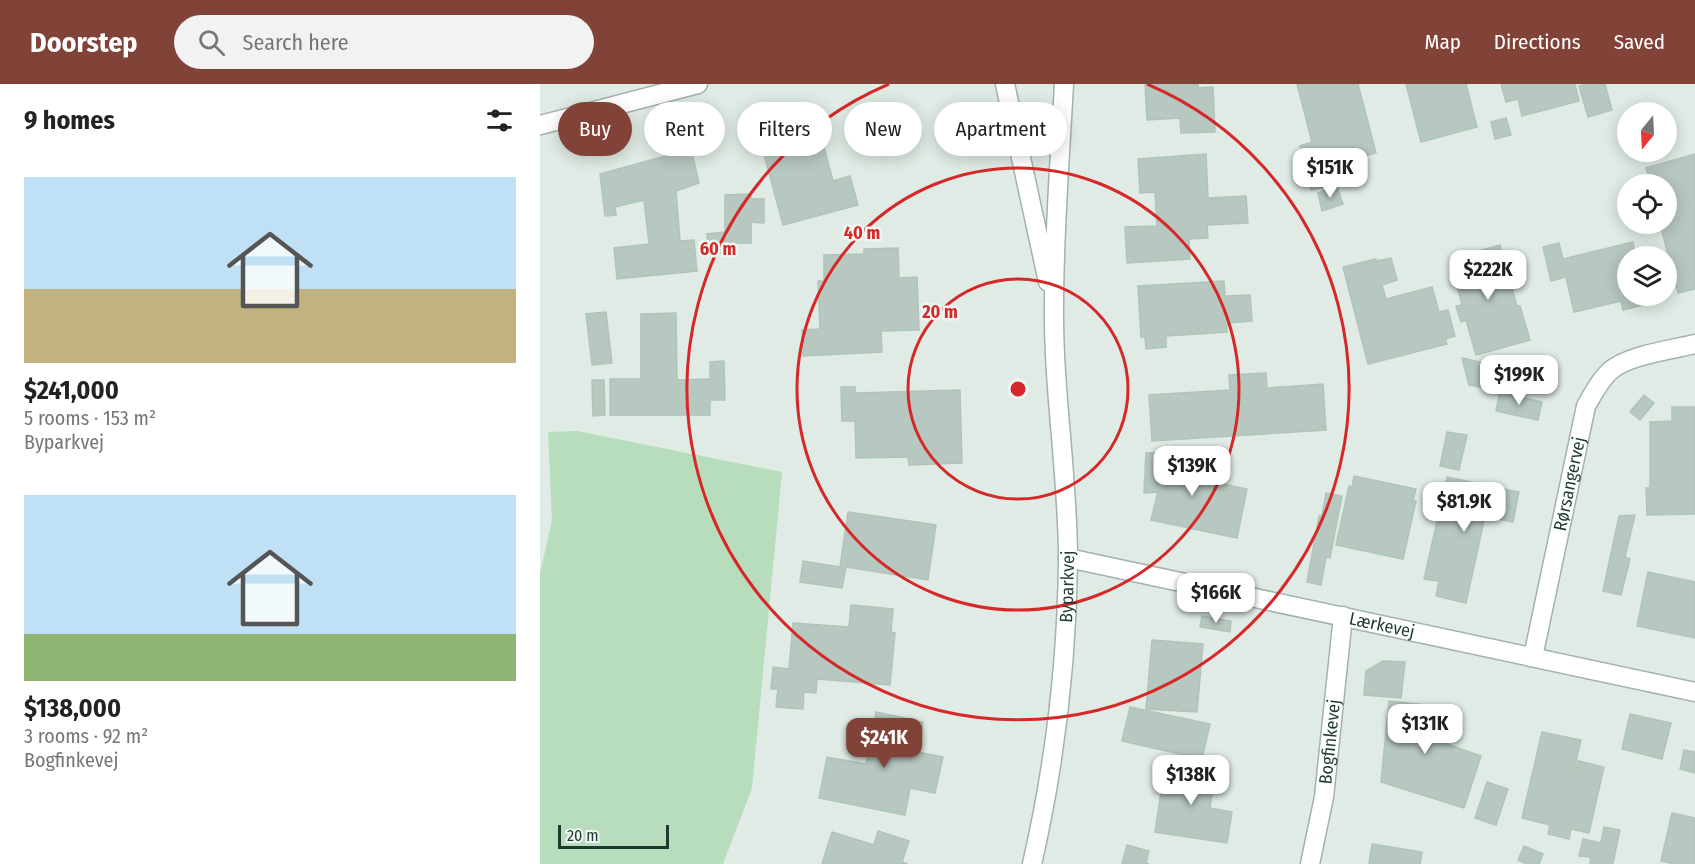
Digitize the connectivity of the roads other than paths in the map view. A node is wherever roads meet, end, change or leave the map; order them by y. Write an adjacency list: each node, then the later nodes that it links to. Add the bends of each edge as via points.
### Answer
1 (698, 84): 4 (street)
2 (1005, 84): 5 (street, Byparkvej)
3 (1064, 84): 5 (street, Byparkvej)
4 (540, 125)
5 (1054, 307): 7 (street, Byparkvej)
6 (1695, 344): 9 (street, Rørsangervej, via 1627,362 1611,370 1596,386 1586,406)
7 (1068, 558): 8 (street, Lærkevej); 11 (street, Byparkvej, via 1057,737)
8 (1343, 616): 9 (street, Lærkevej); 12 (street, Bogfinkevej, via 1324,797)
9 (1533, 657): 10 (street, Lærkevej)
10 (1695, 692)
11 (1032, 864)
12 (1310, 864)

